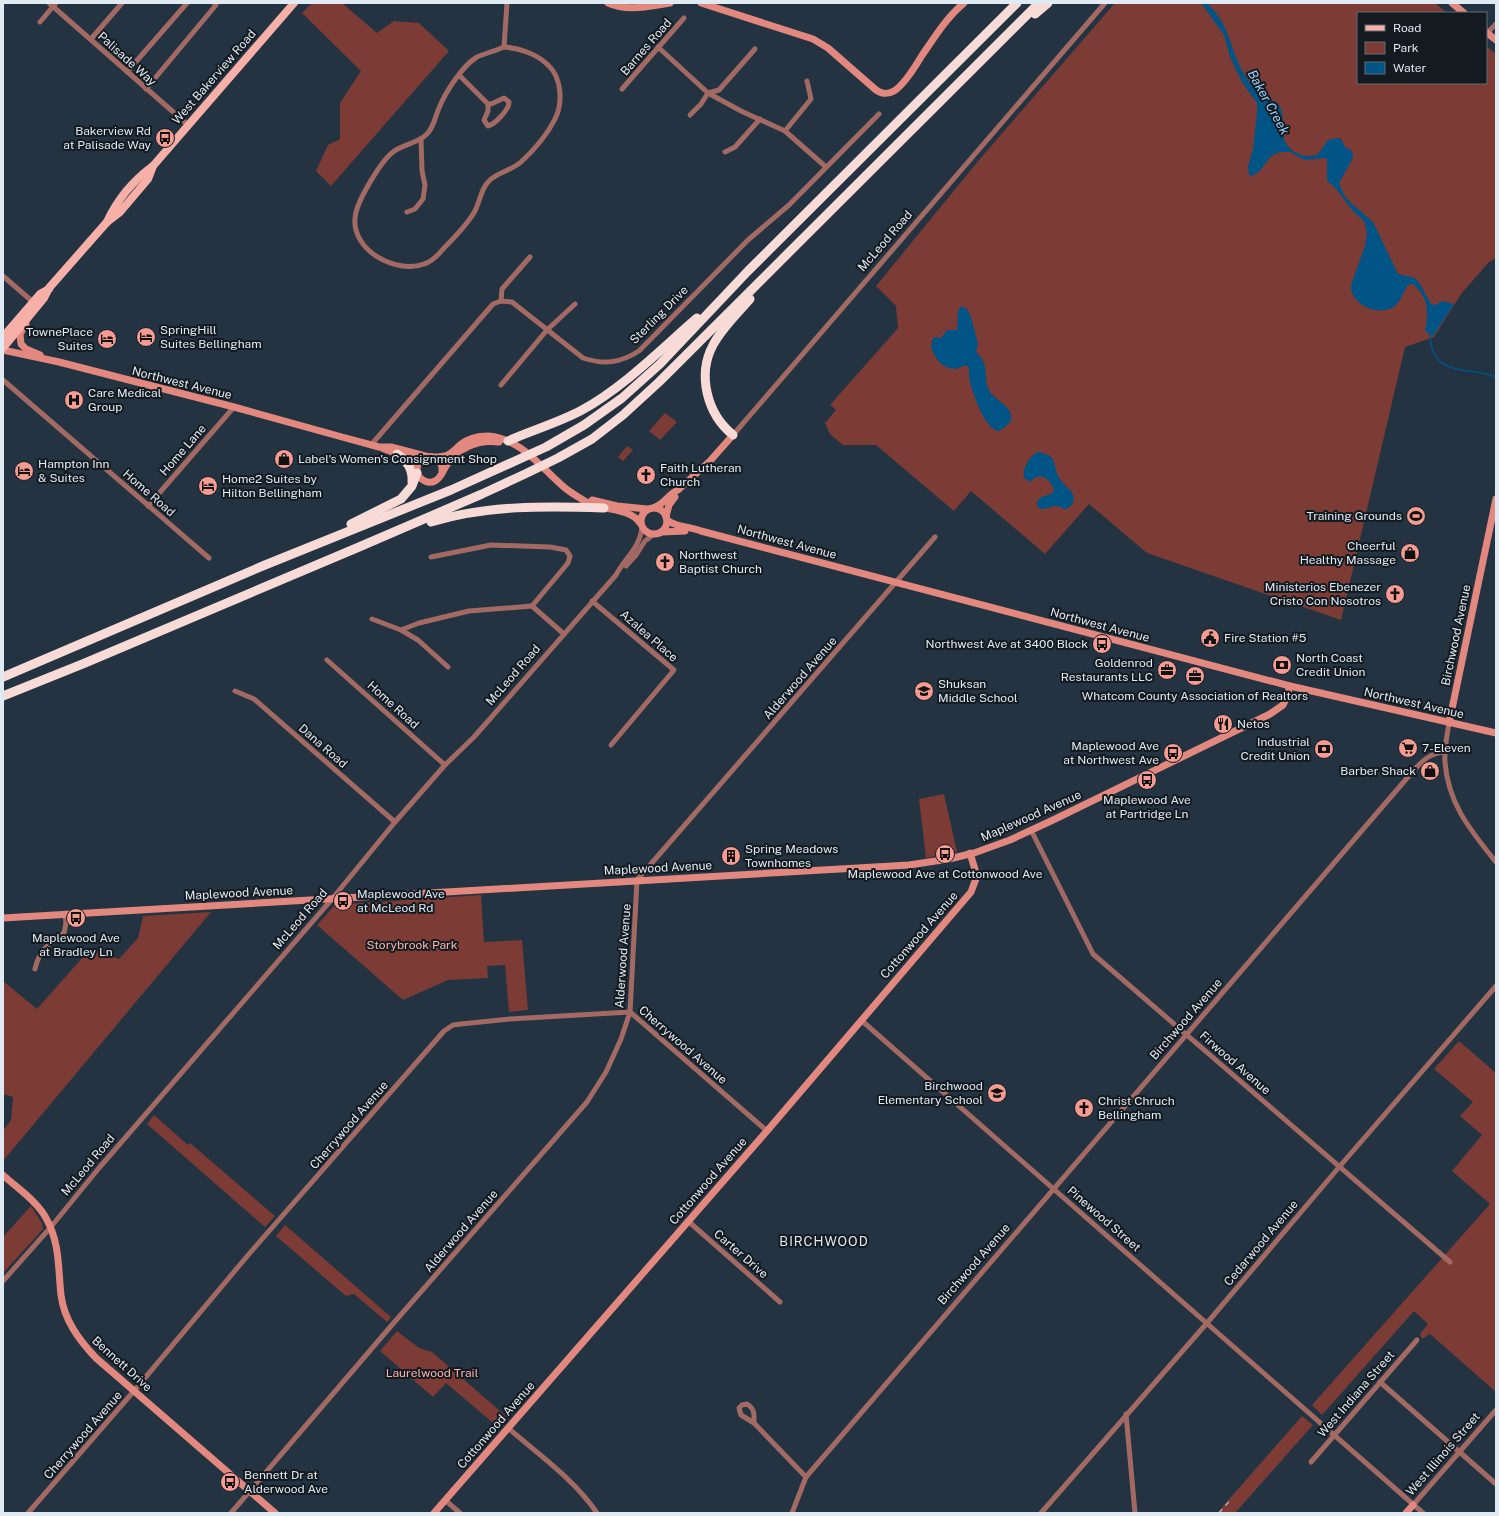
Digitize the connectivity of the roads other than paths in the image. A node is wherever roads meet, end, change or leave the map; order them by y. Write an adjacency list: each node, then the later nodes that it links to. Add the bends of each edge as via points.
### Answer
1 (122, 3): 22 (street)
2 (187, 3): 28 (street)
3 (294, 3): 39 (main road, West Bakerview Road)
4 (507, 3): 24 (street)
5 (608, 3): 6 (street, via 635,8)
6 (670, 3)
7 (701, 3): 8 (street, via 813,39 828,48 872,87 884,94 897,89 946,20)
8 (964, 3)
9 (1010, 3): 31 (highway)
10 (1017, 3): 31 (highway)
11 (1039, 3): 27 (highway)
12 (1048, 3): 27 (highway)
13 (1105, 3): 61 (street, McLeod Road)
14 (1452, 3): 17 (street)
15 (53, 4): 19 (street, Palisade Way); 22 (street, Palisade Way)
16 (215, 4): 32 (street)
17 (1463, 12)
18 (684, 18): 25 (street, Barnes Road)
19 (40, 22)
20 (1496, 24): 21 (street)
21 (1487, 32): 23 (street)
22 (90, 40): 28 (street, Palisade Way)
23 (1496, 40)
24 (504, 47): 29 (street, via 476,58); 41 (street, via 523,50 537,57 554,73 560,95 555,119 542,139 520,162 490,180 467,223 437,256 425,264 402,266 372,253 356,233 354,219 356,208 367,187 392,152)
25 (658, 47): 33 (street, Barnes Road); 34 (street)
26 (755, 49): 34 (street, via 718,90)
27 (974, 68): 45 (highway)
28 (127, 72): 32 (street, Palisade Way)
29 (459, 75): 35 (street); 41 (street, via 438,109 434,123)
30 (807, 81): 40 (street, via 812,99)
31 (938, 81): 47 (highway)
32 (146, 89): 39 (street, Palisade Way)
33 (622, 89)
34 (708, 93): 37 (street); 38 (street)
35 (488, 104): 35 (street, via 484,120 488,126 493,124 509,102 504,98)
36 (879, 114): 43 (street, Sterling Drive)
37 (690, 115)
38 (760, 119): 40 (street); 42 (street, via 735,147)
39 (188, 125): 49 (main road, West Bakerview Road, via 153,166 142,174 114,207 107,222)
40 (785, 131): 43 (street)
41 (421, 139): 44 (street, via 425,185 423,199 416,209)
42 (725, 152)
43 (826, 167): 54 (street, Sterling Drive, via 789,205 748,240 639,351 629,357 597,363 583,358)
44 (407, 212)
45 (802, 240): 61 (highway, via 723,330 708,355 705,377 710,402 719,421); 83 (highway, via 642,398 592,438 525,474)
46 (530, 257): 50 (street, via 502,289)
47 (748, 271): 62 (highway, via 652,357 594,403 556,422); 86 (highway, via 660,364 604,412 584,425 513,463)
48 (3, 276): 51 (street)
49 (49, 288): 51 (main road, West Bakerview Road); 53 (main road, West Bakerview Road)
50 (501, 301): 54 (street, Sterling Drive, via 512,302); 63 (street, via 493,304)
51 (33, 302): 55 (main road, West Bakerview Road)
52 (575, 304): 54 (street)
53 (33, 312): 56 (main road, West Bakerview Road); 57 (street, via 21,332 21,344)
54 (546, 330): 59 (street)
55 (3, 337)
56 (3, 349): 57 (street, Northwest Avenue)
57 (59, 362): 60 (street, Northwest Avenue)
58 (3, 380): 73 (street, Home Road)
59 (501, 385)
60 (234, 407): 63 (street, Northwest Avenue); 73 (street, Home Lane)
61 (733, 435): 70 (street, McLeod Road, via 710,461)
62 (508, 441): 64 (street); 66 (street, via 488,436 478,437 461,444 446,455)
63 (375, 446): 65 (street, Northwest Avenue); 66 (street, Northwest Avenue, via 391,447)
64 (525, 452): 68 (street, via 498,442 483,442 460,451); 71 (street)
65 (397, 454): 67 (street, Northwest Avenue, via 408,456 416,463); 69 (highway, via 410,467)
66 (431, 457): 67 (street, via 421,460); 68 (street, via 441,463)
67 (417, 471): 68 (street, via 421,479 429,482 437,480); 69 (highway)
68 (442, 472)
69 (412, 486): 86 (highway, via 397,502)
70 (678, 490): 75 (street, McLeod Road); 77 (street, McLeod Road, via 669,505)
71 (578, 497): 74 (street, via 584,502); 76 (street, via 622,507)
72 (1496, 499): 104 (street, Birchwood Avenue)
73 (148, 506): 85 (street, Home Road)
74 (604, 508): 78 (street, via 633,515); 83 (highway, via 484,510 449,516)
75 (655, 508): 76 (street); 77 (street, via 662,511)
76 (647, 509): 78 (street, via 641,516)
77 (667, 518): 79 (street, Northwest Avenue, via 675,525); 80 (street)
78 (641, 525): 81 (street, via 648,533); 87 (street, McLeod Road, via 637,546)
79 (701, 531): 80 (street, Northwest Avenue); 88 (street, Northwest Avenue)
80 (662, 532): 81 (street)
81 (654, 534): 87 (street, McLeod Road)
82 (935, 537): 88 (street, Alderwood Avenue)
83 (359, 547): 96 (highway)
84 (431, 557): 90 (street, via 490,545 566,550 570,556 568,563)
85 (209, 558)
86 (265, 565): 94 (highway)
87 (616, 574): 89 (street, McLeod Road)
88 (897, 582): 100 (street, Northwest Avenue); 113 (street, Alderwood Avenue)
89 (592, 601): 93 (street, McLeod Road); 106 (street, Azalea Place, via 674,670)
90 (532, 606): 92 (street, via 469,611); 93 (street)
91 (372, 619): 92 (street)
92 (401, 630): 97 (street, via 418,640)
93 (564, 634): 108 (street, McLeod Road, via 474,737)
94 (89, 639): 98 (highway); 99 (highway)
95 (327, 660): 108 (street, Home Road)
96 (85, 663): 102 (highway); 103 (highway)
97 (448, 667)
98 (3, 670)
99 (3, 677)
100 (1290, 686): 104 (street, Northwest Avenue); 110 (street, Maplewood Avenue, via 1283,705 1270,714)
101 (235, 692): 109 (street, Dana Road, via 254,699)
102 (3, 696)
103 (3, 700)
104 (1449, 723): 105 (street, Northwest Avenue); 107 (street, Birchwood Avenue)
105 (1496, 733)
106 (611, 745)
107 (1445, 752): 112 (street, via 1452,798 1465,822); 121 (street, Birchwood Avenue, via 1431,755 1414,770)
108 (445, 765): 109 (street, McLeod Road)
109 (395, 822): 114 (street, McLeod Road)
110 (1031, 830): 111 (street, Maplewood Avenue); 121 (street, Firwood Avenue, via 1093,954)
111 (970, 854): 113 (street, Maplewood Avenue, via 909,865); 120 (street, Cottonwood Avenue, via 977,876 971,892)
112 (1496, 862)
113 (637, 880): 114 (street, Maplewood Avenue); 119 (street, Alderwood Avenue)
114 (332, 899): 115 (street, Maplewood Avenue); 127 (street, McLeod Road)
115 (65, 914): 116 (street, Maplewood Avenue); 117 (street, via 64,933 47,945 37,958)
116 (3, 918)
117 (35, 969)
118 (1496, 986): 123 (street, Cedarwood Avenue)
119 (630, 1012): 122 (street, Cherrywood Avenue); 134 (street, Cherrywood Avenue, via 510,1018 454,1025 444,1031 244,1260); 144 (street, Alderwood Avenue, via 606,1072 587,1102)
120 (861, 1020): 122 (street, Cottonwood Avenue); 125 (street, Pinewood Street)
121 (1187, 1034): 123 (street, Firwood Avenue); 125 (street, Birchwood Avenue)
122 (767, 1131): 126 (street, Cottonwood Avenue)
123 (1340, 1166): 128 (street, Firwood Avenue); 131 (street, Cedarwood Avenue)
124 (3, 1175): 127 (street, Bennett Drive, via 31,1200 46,1217)
125 (1054, 1188): 131 (street, Pinewood Street); 142 (street, Birchwood Avenue)
126 (688, 1221): 130 (street, Carter Drive); 138 (street, Cottonwood Avenue)
127 (50, 1228): 129 (street, McLeod Road); 134 (street, Bennett Drive, via 59,1260 61,1296 68,1320 80,1341)
128 (1450, 1262)
129 (3, 1281)
130 (780, 1302)
131 (1207, 1322): 136 (street, Cedarwood Avenue); 139 (street, Pinewood Street)
132 (1417, 1340): 133 (street, West Indiana Street)
133 (1380, 1382): 139 (street, West Indiana Street); 140 (street)
134 (134, 1391): 144 (street, Bennett Drive); 147 (street, Cherrywood Avenue)
135 (1496, 1410): 140 (street, West Illinois Street)
136 (1126, 1414): 154 (street, Cedarwood Avenue); 155 (street)
137 (754, 1423): 142 (street)
138 (508, 1428): 145 (street, Cottonwood Avenue); 152 (street, via 582,1493)
139 (1334, 1435): 141 (street, West Indiana Street); 146 (street, Pinewood Street)
140 (1460, 1452): 143 (street); 146 (street, West Illinois Street)
141 (1311, 1462)
142 (806, 1477): 153 (street, Birchwood Avenue)
143 (1496, 1484)
144 (250, 1491): 148 (street, Alderwood Avenue); 149 (street, Bennett Drive)
145 (445, 1500): 150 (street, Cottonwood Avenue); 151 (street)
146 (1414, 1505): 156 (street, West Illinois Street); 157 (street, Pinewood Street)
147 (28, 1513)
148 (231, 1513)
149 (275, 1513)
150 (434, 1513)
151 (460, 1513)
152 (597, 1513)
153 (792, 1513)
154 (1040, 1513)
155 (1135, 1513)
156 (1406, 1513)
157 (1423, 1513)

